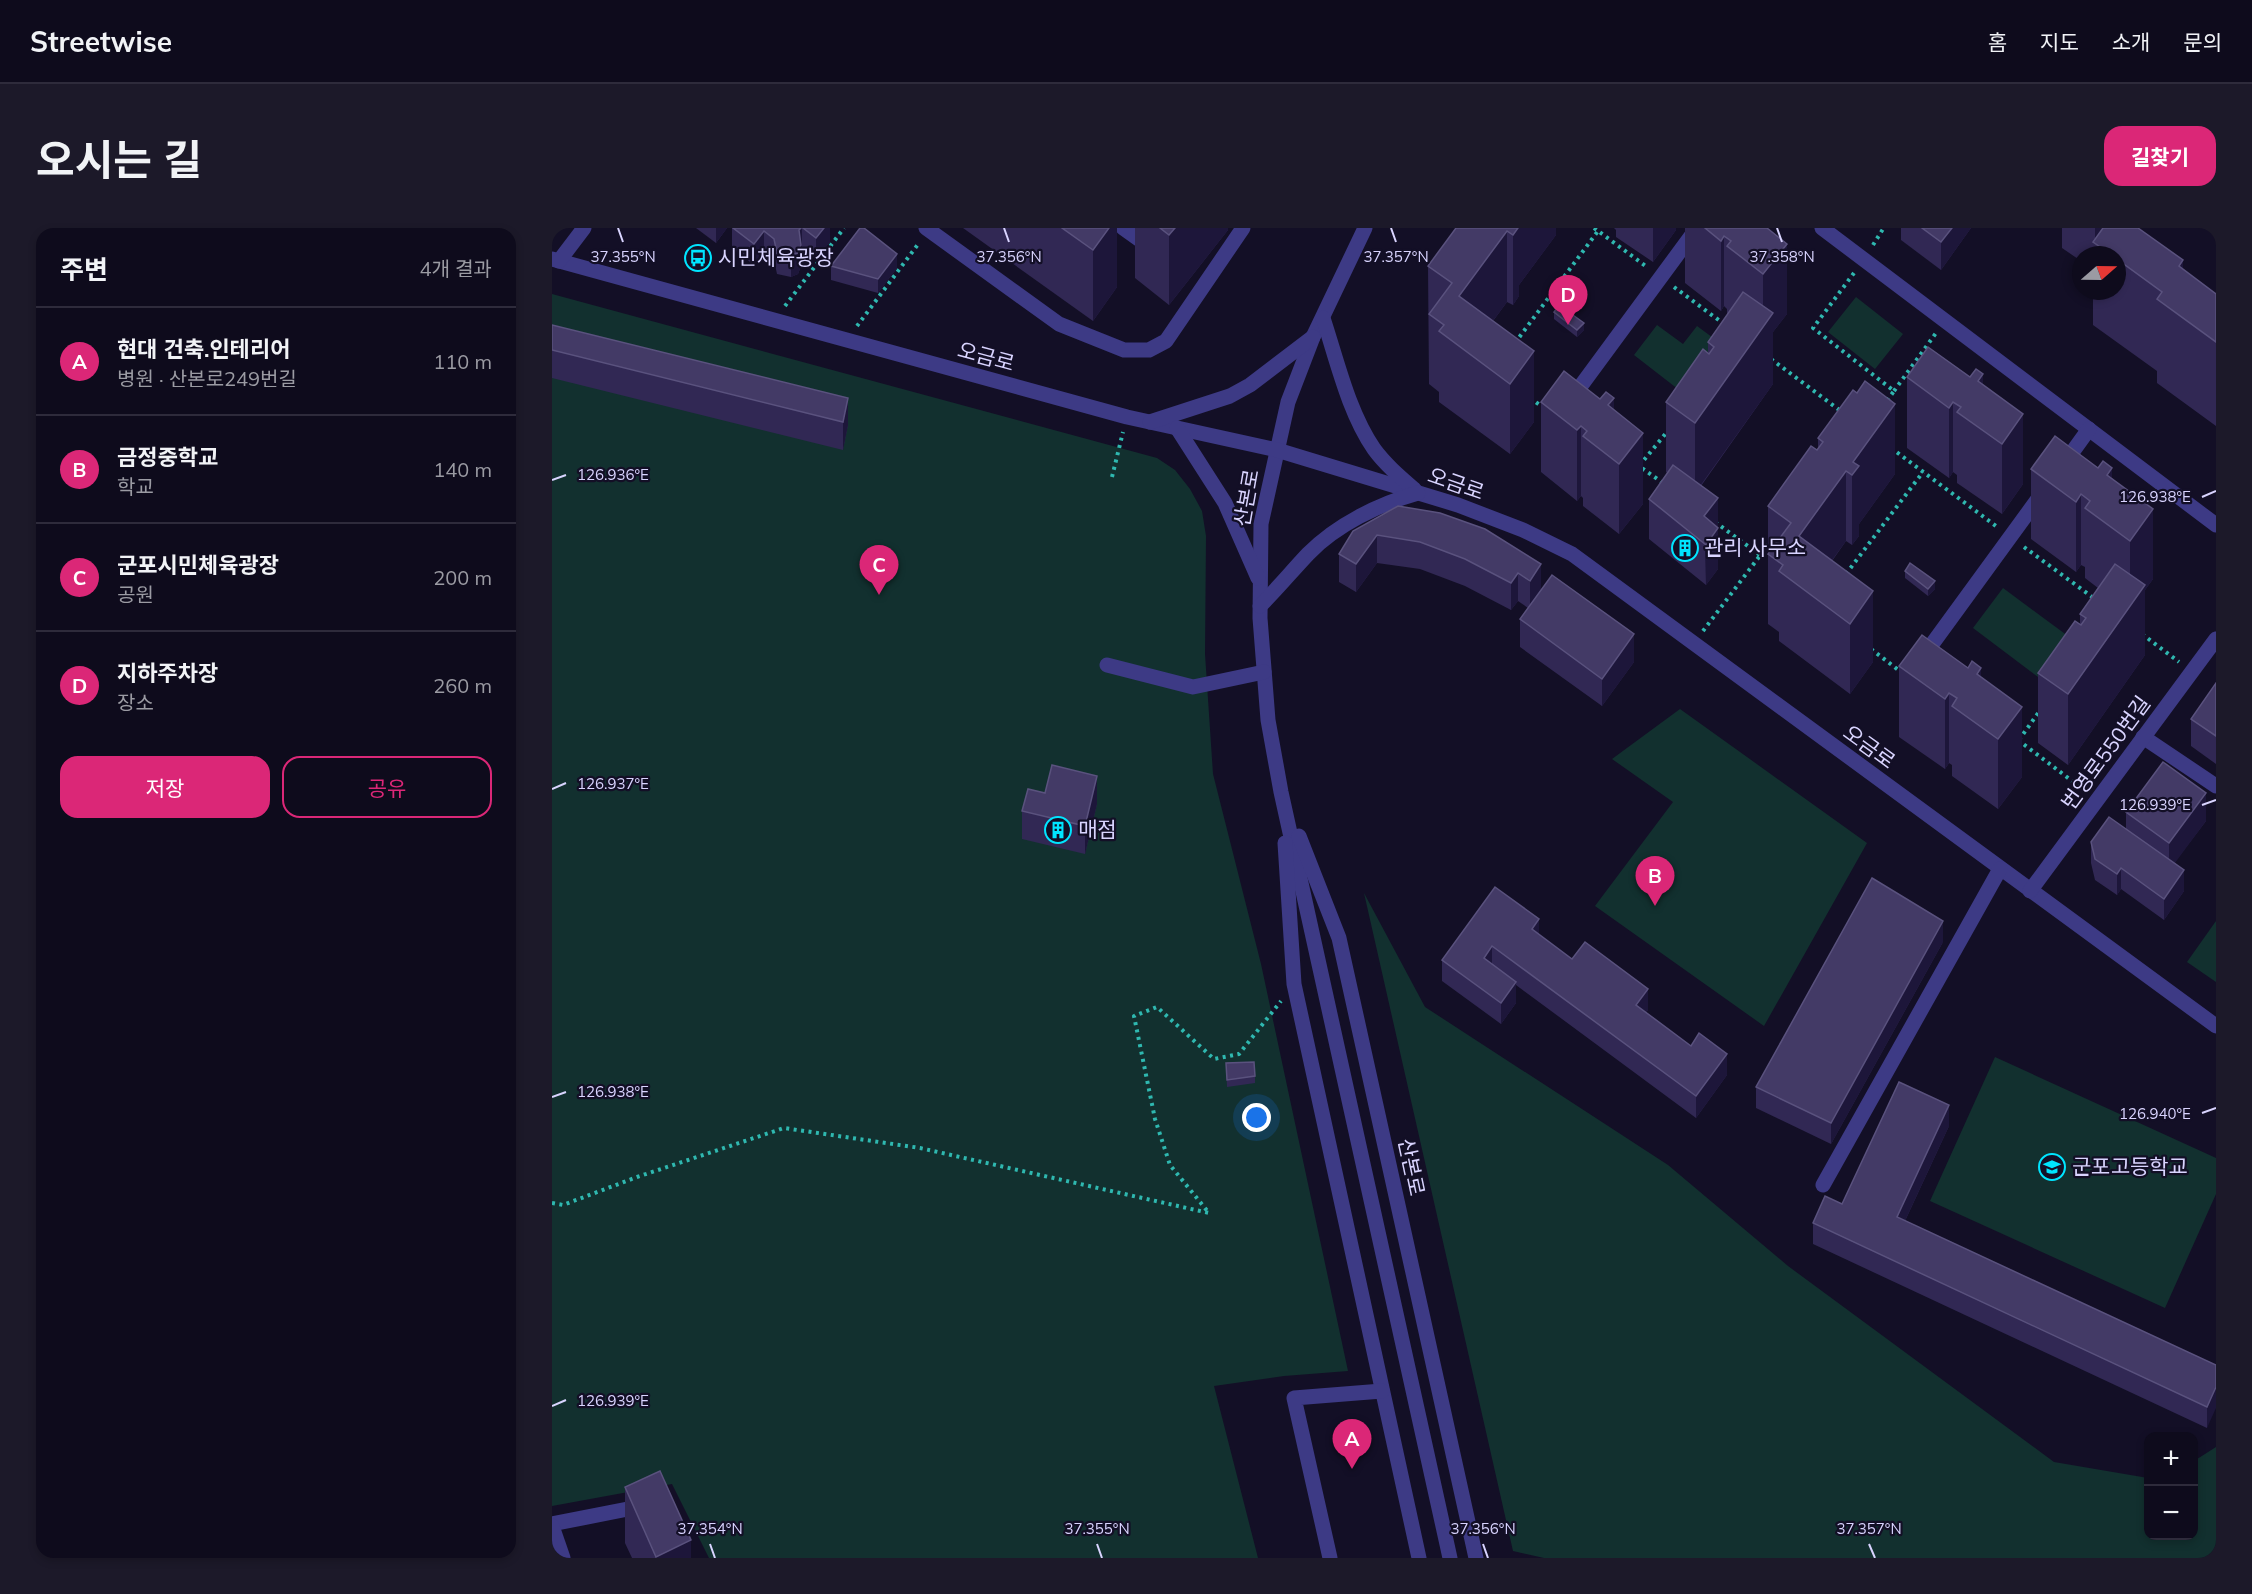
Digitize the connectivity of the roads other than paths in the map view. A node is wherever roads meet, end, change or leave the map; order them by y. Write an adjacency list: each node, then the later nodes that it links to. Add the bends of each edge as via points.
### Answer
1 (584, 228): 9 (street)
2 (1123, 228): 3 (street, via 1144,243)
3 (1156, 228)
4 (1243, 228): 8 (street, via 1166,341 1149,350 1124,350 1059,324)
5 (1365, 228): 10 (street, 산본로)
6 (1697, 228): 12 (street)
7 (1822, 228): 15 (street)
8 (928, 229)
9 (556, 260): 13 (street, 오금로)
10 (1323, 318): 11 (street, 산본로); 17 (street, via 1348,395 1373,447 1387,466)
11 (1313, 337): 13 (street, via 1230,396); 16 (street, 산본로, via 1288,402)
12 (1580, 387)
13 (1149, 422): 14 (street, 오금로)
14 (1177, 428): 16 (street, 오금로); 19 (street, via 1226,503)
15 (2089, 429): 18 (street); 22 (street)
16 (1277, 450): 17 (street, 오금로); 19 (street, 산본로, via 1262,524)
17 (1418, 493): 20 (street, via 1372,510 1335,532 1307,554); 28 (street, 오금로, via 1523,530 1572,554)
18 (2216, 525)
19 (1260, 583): 20 (street, 산본로)
20 (1260, 606): 24 (street, 산본로)
21 (2216, 639): 25 (street, 번영로550번길)
22 (1930, 647)
23 (1107, 665): 24 (street, via 1193,687)
24 (1264, 672): 27 (street, 산본로)
25 (2144, 737): 26 (street); 29 (street, 번영로550번길)
26 (2216, 786)
27 (1281, 792): 32 (street, 산본로, via 1294,984); 38 (street, 산본로); 39 (street, 산본로, via 1339,938)
28 (2000, 869): 29 (street, 오금로); 31 (street)
29 (2030, 891): 30 (street, 오금로)
30 (2216, 1026)
31 (1823, 1185)
32 (1383, 1391): 36 (street, via 1294,1398); 37 (street, 산본로)
33 (658, 1503): 34 (street)
34 (552, 1525): 35 (street)
35 (562, 1558)
36 (1330, 1558)
37 (1419, 1558)
38 (1450, 1558)
39 (1476, 1558)

